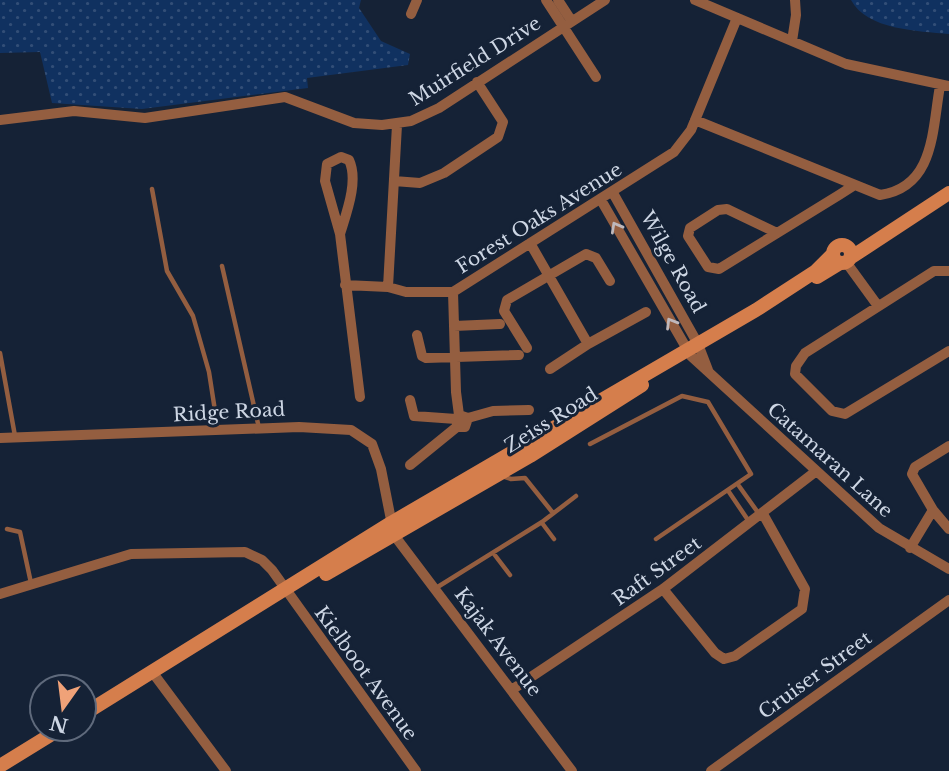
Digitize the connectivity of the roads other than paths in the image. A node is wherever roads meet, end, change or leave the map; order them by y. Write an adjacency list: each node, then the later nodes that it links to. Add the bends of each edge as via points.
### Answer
1 (417, 0): 7 (street)
2 (546, 0): 9 (street)
3 (558, 0): 9 (street)
4 (605, 0): 9 (street, Muirfield Drive)
5 (695, 0): 8 (street)
6 (795, 0): 10 (street)
7 (411, 14)
8 (737, 18): 10 (street); 15 (street, Forest Oaks Avenue)
9 (567, 23): 11 (street); 12 (street, Muirfield Drive)
10 (792, 41): 13 (street, via 861,69)
11 (596, 76)
12 (477, 82): 16 (street, Muirfield Drive, via 424,117); 17 (street, via 503,122 498,137 428,181)
13 (945, 86): 18 (street, via 919,175 888,194)
14 (0, 120): 16 (street, via 74,111 145,118 285,97 354,122)
15 (695, 120): 18 (street); 20 (street, Forest Oaks Avenue, via 674,152)
16 (397, 125): 17 (street)
17 (394, 181): 34 (street)
18 (853, 186): 23 (street)
19 (152, 188): 52 (lane, via 167,271 191,310 209,372)
20 (613, 192): 22 (street, Forest Oaks Avenue); 26 (street, Wilge Road)
21 (949, 193): 28 (street, Zeiss Road)
22 (601, 200): 25 (street, Forest Oaks Avenue); 27 (street, Wilge Road, one-way to 22)
23 (777, 233): 23 (street, via 715,270 708,267 688,236 690,228 727,209)
24 (340, 234): 24 (street, via 352,171 349,160 341,157 329,162 325,174); 33 (street)
25 (530, 243): 31 (street); 35 (street, Forest Oaks Avenue)
26 (645, 246): 27 (street); 42 (street, Wilge Road)
27 (631, 254): 42 (street, Wilge Road, one-way to 27)
28 (843, 257): 36 (street); 42 (street, Zeiss Road)
29 (222, 266): 51 (lane)
30 (949, 271): 36 (street, via 934,271)
31 (549, 276): 32 (street, via 591,254); 41 (street); 45 (street, via 503,305 523,352)
32 (610, 281)
33 (345, 285): 34 (street, Forest Oaks Avenue); 47 (street)
34 (388, 287): 35 (street, Forest Oaks Avenue, via 406,292)
35 (453, 292): 39 (street)
36 (878, 306): 43 (street, via 805,354 796,366 797,377 832,411 850,412)
37 (646, 312): 41 (street)
38 (500, 324): 39 (street)
39 (454, 326): 45 (street)
40 (417, 335): 45 (street, via 422,356)
41 (588, 344): 46 (street)
42 (694, 350): 58 (street, Catamaran Lane, via 709,373); 59 (street, Zeiss Road); 70 (street, Zeiss Road)
43 (949, 351)
44 (0, 353): 53 (lane)
45 (455, 357): 50 (street)
46 (550, 369)
47 (360, 397)
48 (411, 400): 50 (street, via 414,416)
49 (529, 411): 50 (street, via 493,411)
50 (460, 420): 57 (street)
51 (259, 429): 52 (street, Ridge Road); 70 (street, Ridge Road, via 341,427 367,438 377,452)
52 (219, 431): 53 (street, Ridge Road)
53 (15, 437): 54 (street, Ridge Road)
54 (0, 438)
55 (590, 444): 60 (lane, via 682,396 693,396 708,402 751,470)
56 (949, 446): 63 (street, via 912,471)
57 (410, 465)
58 (814, 472): 65 (street, Raft Street); 73 (street, Catamaran Lane, via 878,528)
59 (500, 474): 64 (lane, via 525,478); 70 (street, Zeiss Road)
60 (739, 486): 61 (lane); 65 (lane)
61 (729, 492): 67 (lane); 72 (lane)
62 (576, 496): 64 (lane)
63 (933, 510): 68 (street); 73 (street)
64 (553, 513): 66 (lane)
65 (762, 515): 67 (street, Raft Street); 81 (street, via 805,589 802,609 793,617 724,659)
66 (542, 522): 71 (lane); 74 (lane)
67 (750, 524): 81 (street, Raft Street)
68 (949, 528)
69 (7, 529): 79 (lane, via 20,532)
70 (392, 529): 80 (street, Kajak Avenue); 84 (street, Zeiss Road)
71 (554, 539)
72 (656, 539)
73 (910, 548): 75 (street, Catamaran Lane)
74 (494, 554): 77 (lane); 80 (lane)
75 (935, 561): 76 (street, Catamaran Lane); 78 (street, Catamaran Lane)
76 (949, 569)
77 (510, 575)
78 (949, 577)
79 (31, 584): 83 (street, Kielboot Avenue); 84 (street, Kielboot Avenue, via 131,554 245,552 262,559)
80 (435, 589): 88 (street, Kajak Avenue)
81 (663, 589): 88 (street, Raft Street)
82 (949, 593): 86 (street, Cruiser Street)
83 (0, 594)
84 (283, 594): 87 (street, Zeiss Road); 93 (street, Kielboot Avenue)
85 (949, 600): 86 (street, Cruiser Street)
86 (939, 606): 95 (street, Cruiser Street)
87 (153, 673): 89 (street, Zeiss Road); 92 (street)
88 (513, 689): 94 (street, Kajak Avenue)
89 (98, 706)
90 (37, 743): 91 (street)
91 (0, 766)
92 (226, 771)
93 (416, 771)
94 (572, 771)
95 (711, 771)

